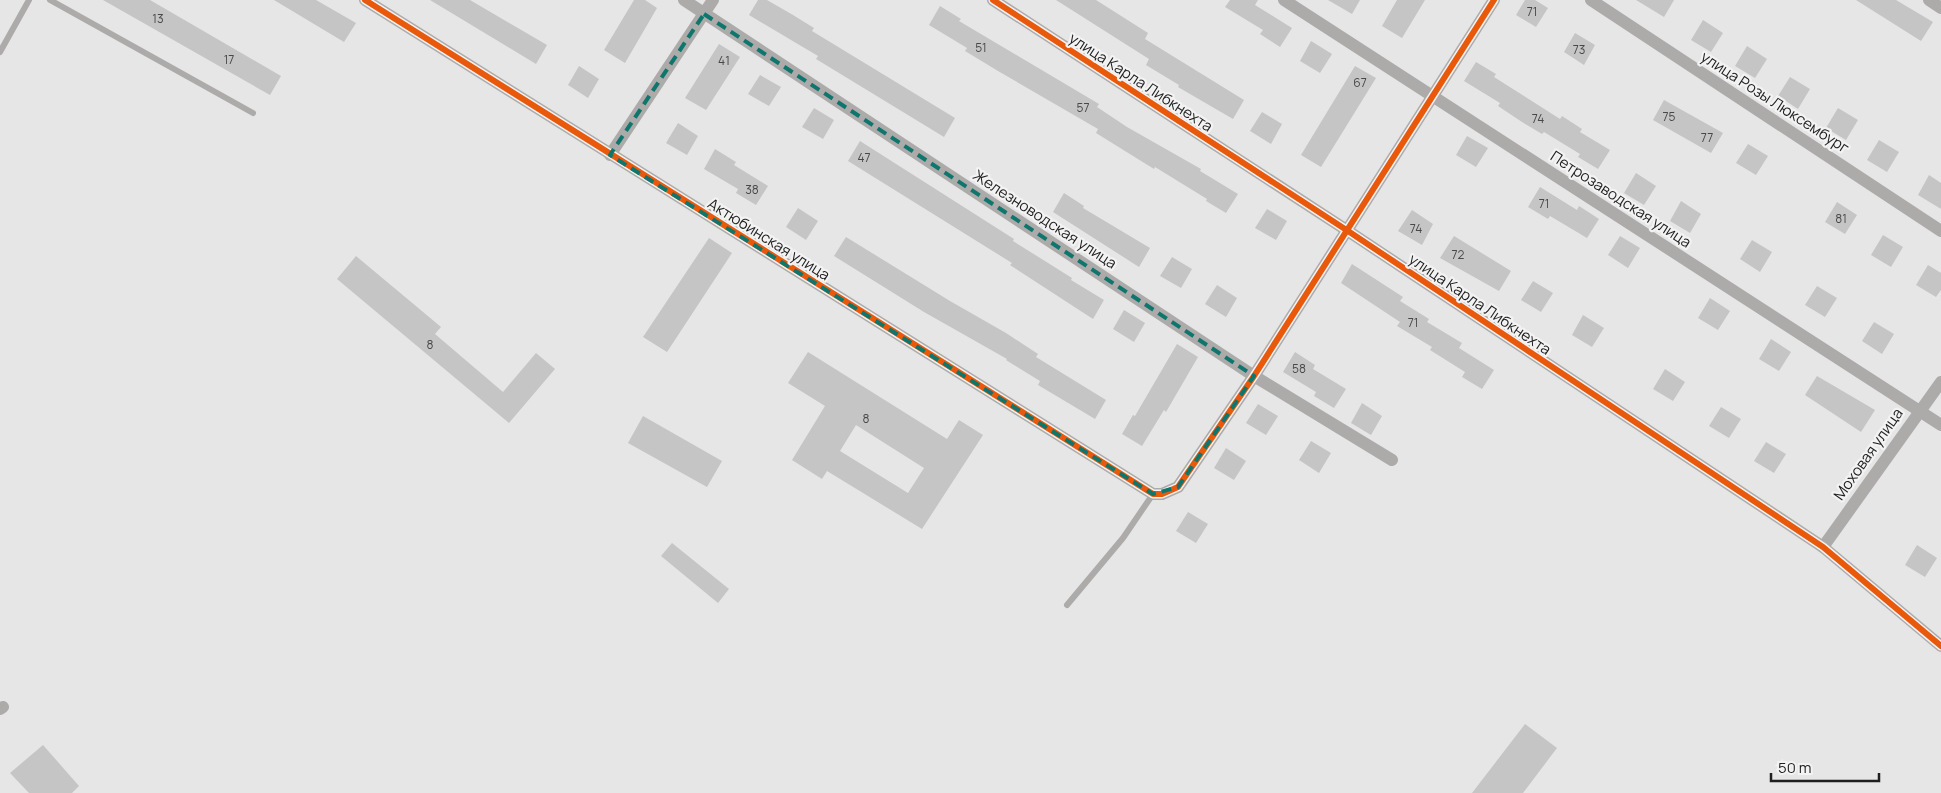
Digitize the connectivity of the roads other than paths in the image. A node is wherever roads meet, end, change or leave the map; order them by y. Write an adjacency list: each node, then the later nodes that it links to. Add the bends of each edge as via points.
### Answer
1 (29, 0): 13 (lane)
2 (50, 0): 15 (lane)
3 (365, 0): 16 (street, Актюбинская улица)
4 (684, 0): 12 (street, Железноводская улица)
5 (713, 0): 12 (street)
6 (993, 0): 18 (street, улица Карла Либкнехта)
7 (1284, 0): 14 (street, Петрозаводская улица)
8 (1494, 0): 14 (street)
9 (1591, 0): 17 (street, улица Розы Люксембург)
10 (1929, 0): 11 (street)
11 (1941, 8)
12 (704, 14): 16 (street); 19 (street, Железноводская улица)
13 (0, 52)
14 (1432, 97): 18 (street); 21 (street, Петрозаводская улица)
15 (253, 113)
16 (610, 155): 24 (street, Актюбинская улица)
17 (1941, 231)
18 (1348, 232): 19 (street); 25 (street, улица Карла Либкнехта)
19 (1254, 376): 23 (street, Железноводская улица); 24 (street, via 1178,488)
20 (1941, 382): 21 (street, Моховая улица)
21 (1919, 410): 22 (street, Петрозаводская улица); 25 (street, Моховая улица)
22 (1941, 424)
23 (1392, 460)
24 (1157, 494): 26 (lane)
25 (1823, 546): 27 (street, улица Карла Либкнехта)
26 (1067, 605)
27 (1941, 646)

